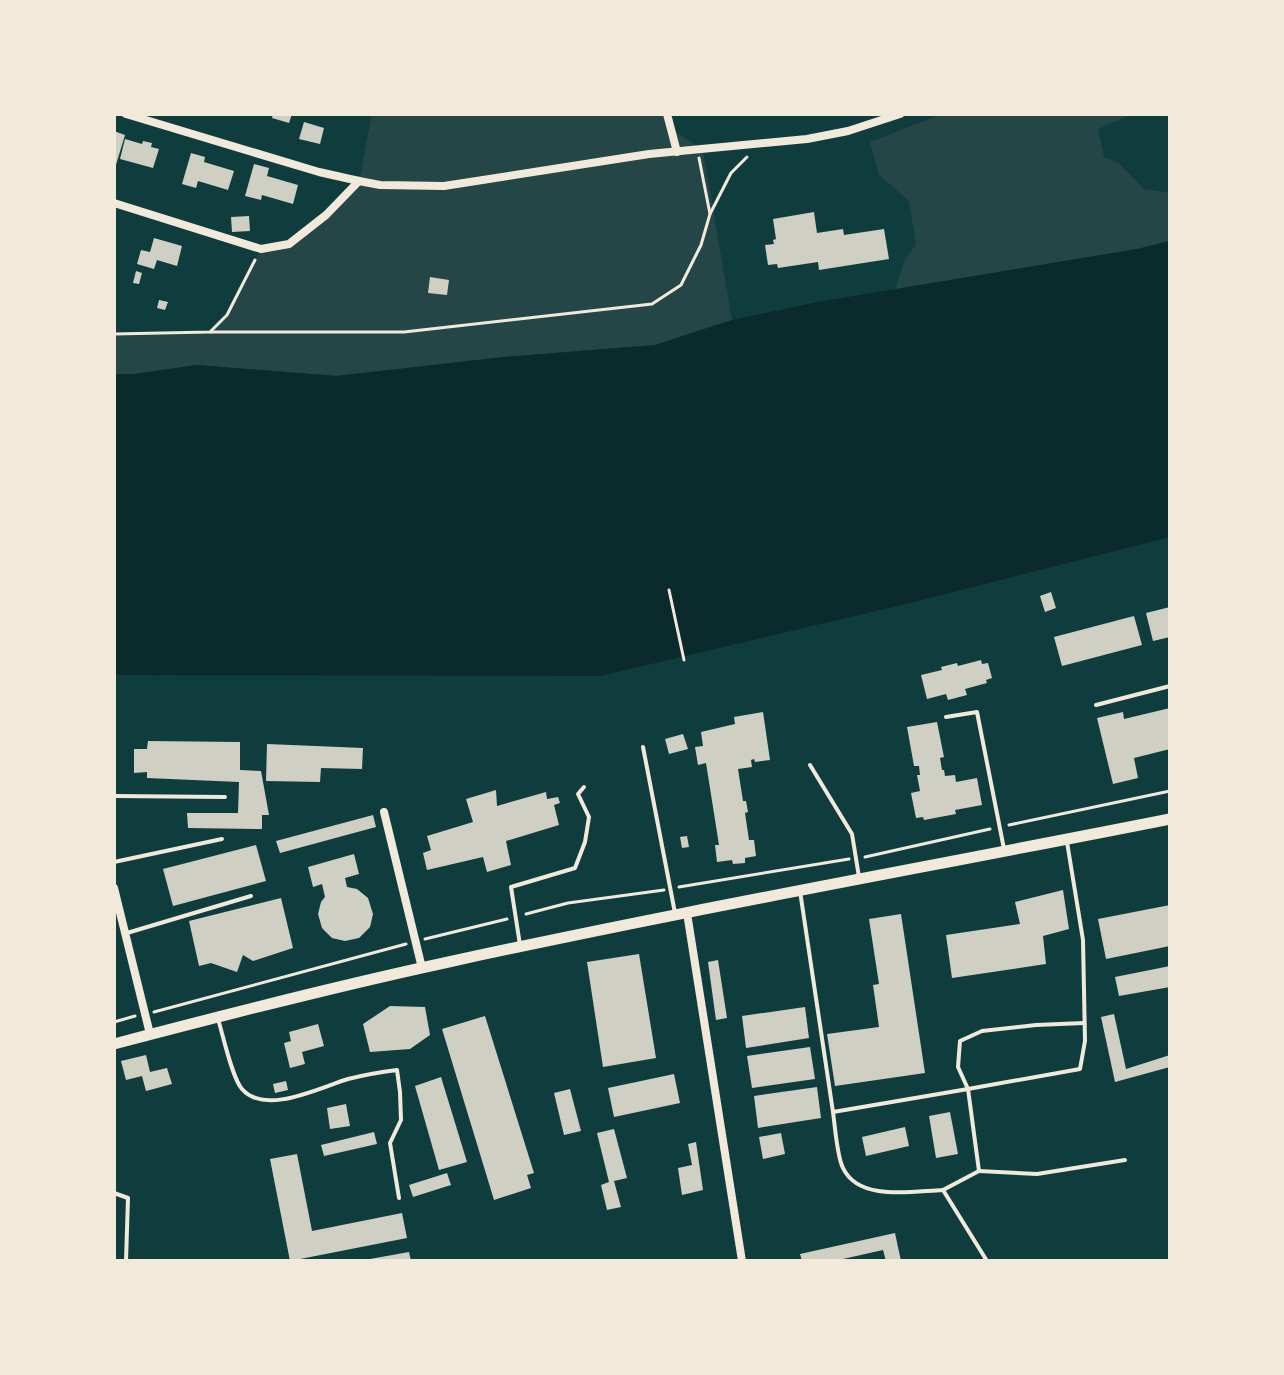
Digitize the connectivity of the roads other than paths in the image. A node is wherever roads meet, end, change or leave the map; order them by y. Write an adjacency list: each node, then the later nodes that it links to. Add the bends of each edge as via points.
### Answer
1 (126, 114): 5 (street)
2 (667, 114): 4 (street)
3 (900, 114): 4 (street, via 828,136)
4 (677, 152): 5 (street, via 444,186)
5 (359, 181): 6 (street, via 289,244 261,249)
6 (114, 203)
7 (1170, 686): 8 (lane)
8 (1096, 705)
9 (946, 717): 19 (lane, via 977,712)
10 (643, 747): 25 (lane, via 670,889)
11 (810, 765): 21 (lane, via 852,834)
12 (584, 787): 27 (lane, via 578,794 589,817 575,868 511,887)
13 (114, 796): 14 (lane)
14 (225, 797)
15 (384, 812): 28 (street)
16 (1170, 819): 18 (street)
17 (222, 839): 20 (lane)
18 (1066, 839): 19 (street); 30 (lane, via 1083,940)
19 (1005, 851): 21 (street)
20 (114, 862)
21 (860, 879): 23 (street)
22 (114, 888): 26 (street)
23 (800, 891): 25 (street); 34 (lane)
24 (251, 896): 26 (lane)
25 (681, 915): 27 (street); 41 (street)
26 (125, 934): 31 (street)
27 (520, 947): 28 (street)
28 (422, 968): 29 (street)
29 (217, 1016): 31 (street); 39 (lane, via 242,1090 258,1100 284,1100 397,1070 401,1120 390,1143)
30 (1084, 1023): 33 (lane, via 1080,1069); 33 (lane, via 982,1031 960,1041 958,1067)
31 (150, 1034): 32 (street)
32 (114, 1044)
33 (968, 1089): 34 (lane); 36 (lane)
34 (833, 1112): 37 (lane, via 842,1168 854,1182 878,1192)
35 (1125, 1160): 36 (lane, via 1037,1174)
36 (979, 1171): 37 (lane)
37 (943, 1190): 42 (lane)
38 (114, 1193): 40 (lane, via 128,1198)
39 (399, 1198)
40 (126, 1261)
41 (742, 1261)
42 (987, 1261)

